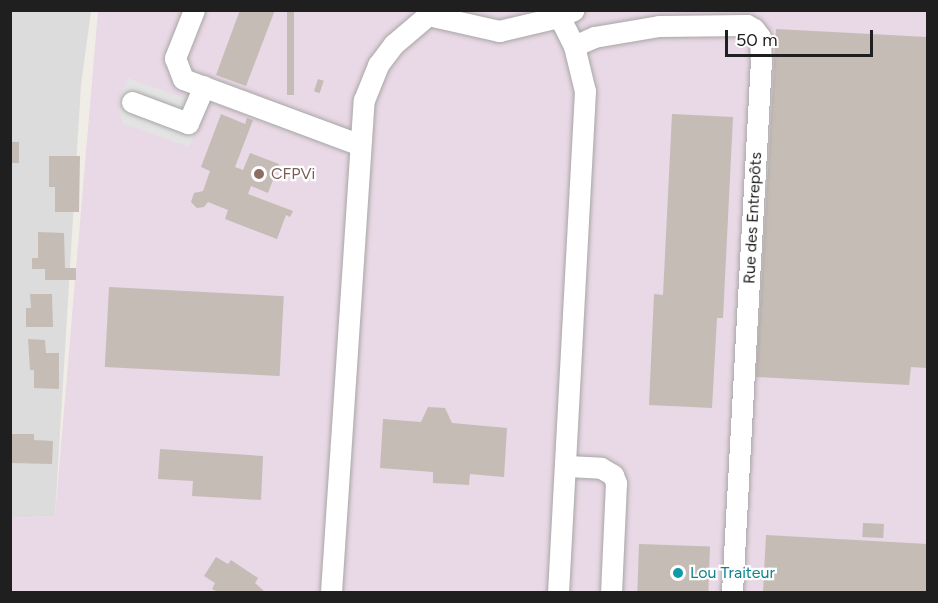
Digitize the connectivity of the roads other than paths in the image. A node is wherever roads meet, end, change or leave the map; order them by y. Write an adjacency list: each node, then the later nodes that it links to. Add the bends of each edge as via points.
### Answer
1 (194, 10): 5 (street, via 175,58 183,79)
2 (431, 13): 3 (street, via 500,30); 7 (street, via 394,44 378,65 364,100)
3 (563, 13): 4 (street)
4 (574, 46): 8 (street, via 585,91); 12 (street, Rue des Entrepôts, via 594,37 659,26 747,25 760,37)
5 (204, 87): 6 (street, via 188,123); 7 (street)
6 (132, 102)
7 (360, 145): 9 (street)
8 (567, 466): 10 (street); 11 (street, via 601,468 613,475 616,483)
9 (331, 592)
10 (558, 592)
11 (611, 592)
12 (732, 592)

